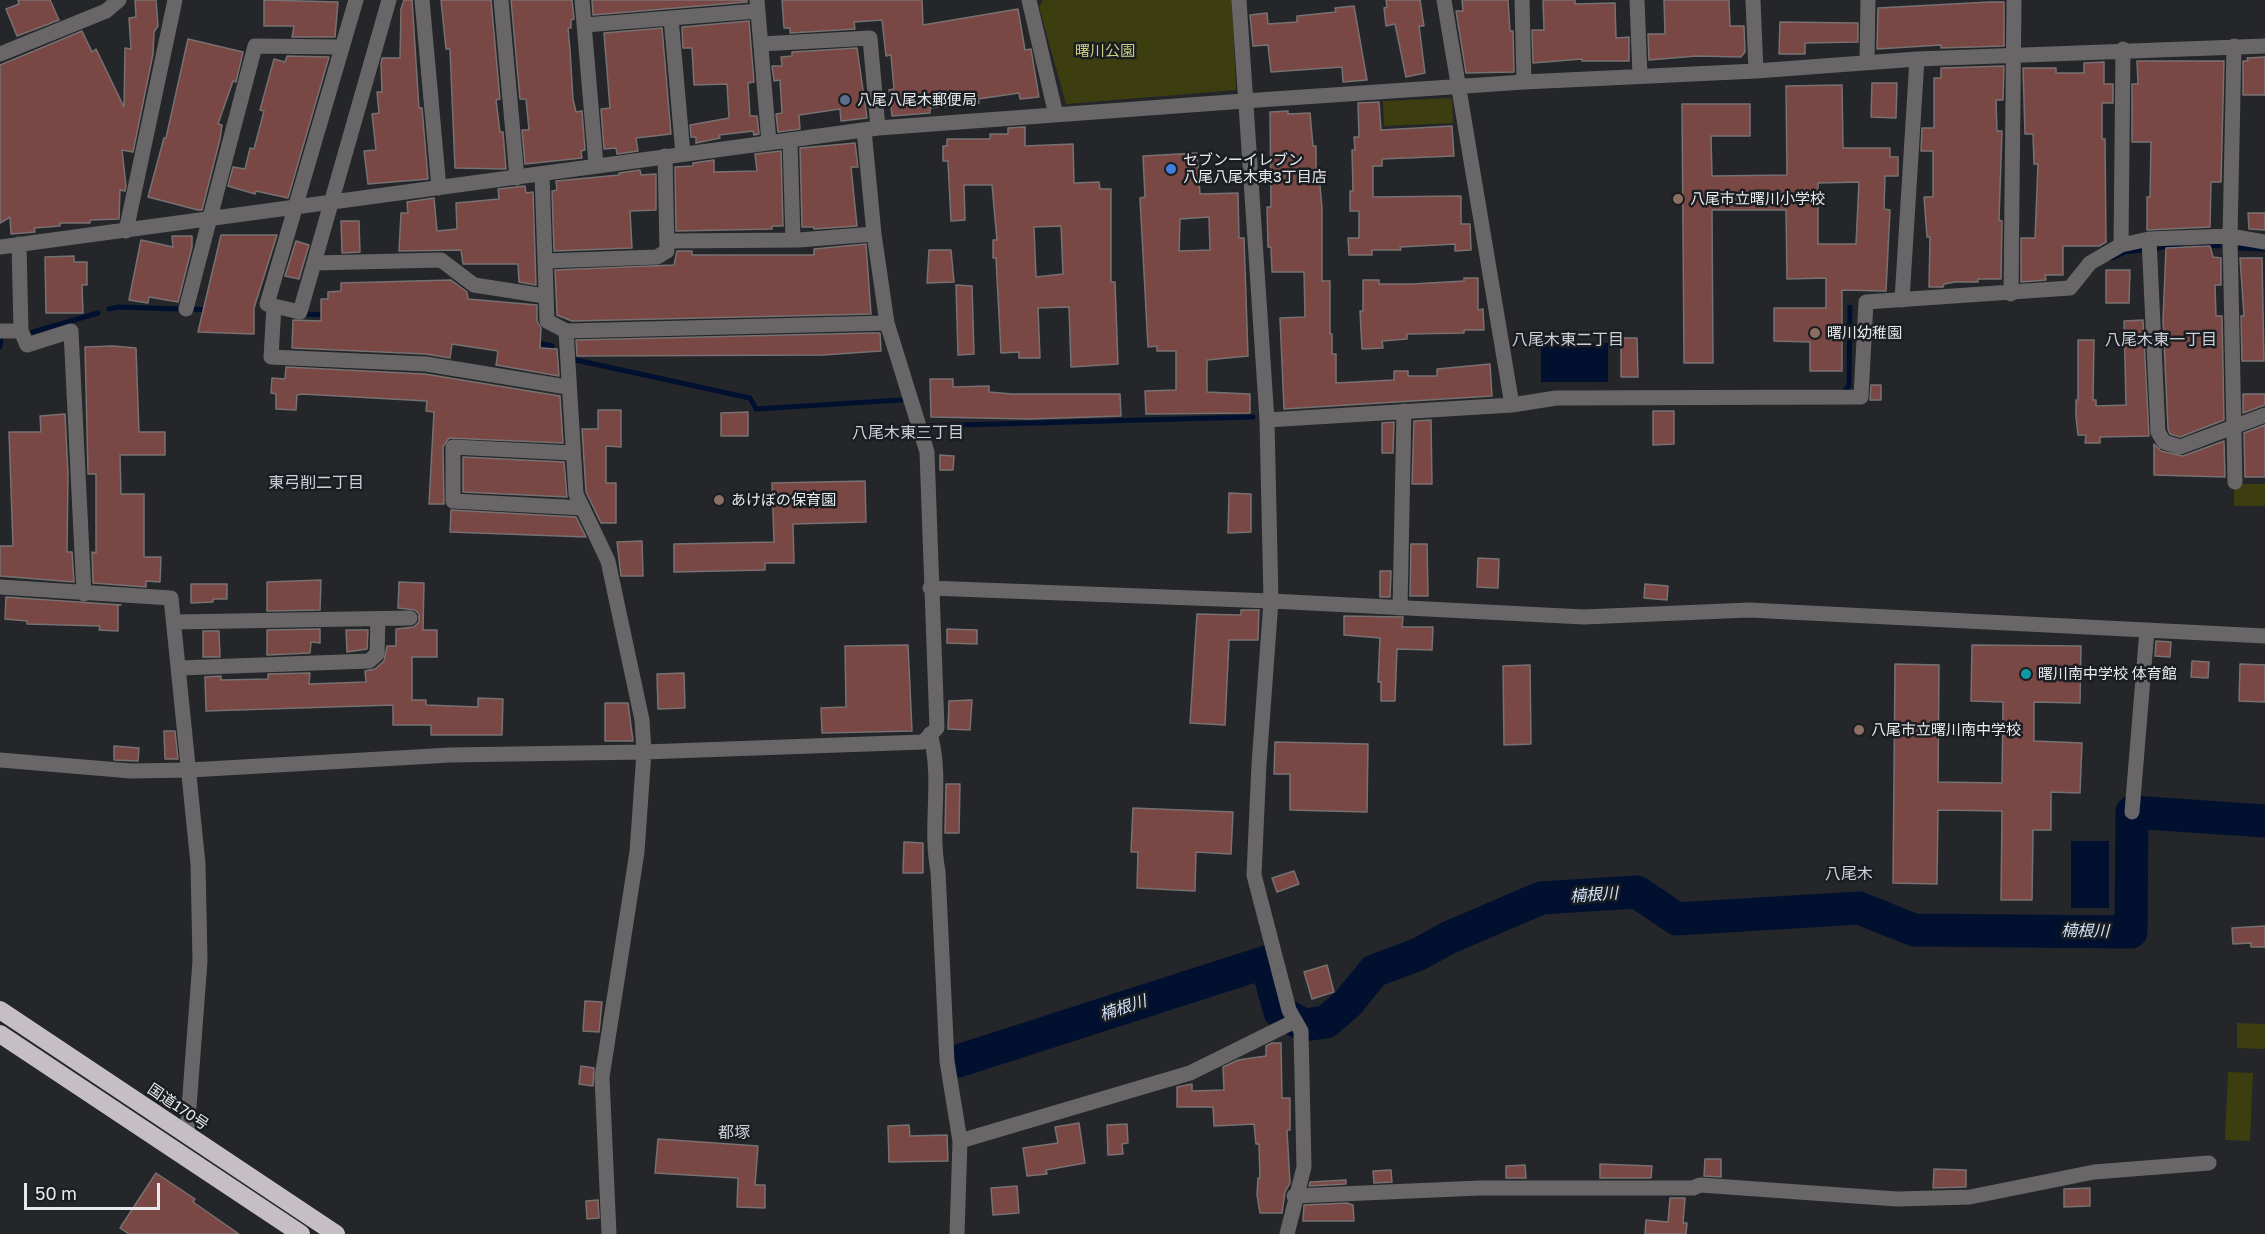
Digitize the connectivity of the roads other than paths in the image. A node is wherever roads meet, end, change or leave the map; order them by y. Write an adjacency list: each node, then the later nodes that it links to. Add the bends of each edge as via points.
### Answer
1 (119, 0): 23 (street, via 106,11)
2 (175, 0): 46 (street)
3 (356, 0): 22 (street)
4 (389, 0): 43 (street)
5 (422, 0): 42 (street)
6 (501, 0): 41 (street)
7 (582, 0): 18 (street)
8 (1029, 0): 33 (street)
9 (1239, 0): 32 (street)
10 (1443, 0): 31 (street)
11 (1522, 0): 30 (street)
12 (1637, 0): 29 (street)
13 (1753, 0): 28 (street)
14 (1868, 0): 27 (street)
15 (2014, 0): 25 (street)
16 (757, 6): 17 (street); 19 (street)
17 (671, 18): 18 (street); 37 (street)
18 (585, 25): 39 (street)
19 (760, 45): 34 (street, via 870,38); 36 (street)
20 (2265, 45): 21 (street)
21 (2234, 46): 24 (street); 48 (street)
22 (341, 47): 44 (street); 45 (street, via 255,46)
23 (2, 48)
24 (2123, 49): 25 (street); 54 (street)
25 (2012, 54): 26 (street); 58 (street)
26 (1917, 58): 27 (street); 60 (street)
27 (1867, 62): 28 (street)
28 (1756, 71): 29 (street)
29 (1640, 76): 30 (street)
30 (1524, 82): 31 (street)
31 (1459, 88): 32 (street); 68 (street)
32 (1244, 101): 33 (street); 71 (street)
33 (1056, 115): 34 (street)
34 (871, 129): 35 (street); 47 (street)
35 (790, 140): 36 (street); 50 (street)
36 (769, 142): 37 (street)
37 (683, 154): 38 (street)
38 (665, 156): 39 (street); 51 (street)
39 (596, 165): 40 (street)
40 (542, 174): 41 (street); 56 (street)
41 (518, 177): 42 (street)
42 (439, 188): 43 (street)
43 (331, 203): 44 (street); 57 (street)
44 (295, 208): 45 (street); 61 (street, via 267,304)
45 (208, 220): 46 (street); 62 (street)
46 (126, 231): 53 (street)
47 (874, 234): 50 (street); 63 (street)
48 (2230, 236): 49 (street); 52 (street); 72 (street)
49 (2149, 239): 54 (street); 72 (street, via 2158,432 2164,442 2180,447)
50 (793, 240): 51 (street)
51 (669, 241): 56 (street, via 667,251 657,257)
52 (2265, 243)
53 (19, 244): 55 (street); 65 (street)
54 (2121, 245): 58 (street, via 2090,263 2070,288)
55 (0, 247)
56 (545, 261): 59 (street)
57 (314, 263): 59 (street, via 441,260 474,285); 61 (street, via 300,312)
58 (2011, 294): 60 (street)
59 (545, 296): 66 (street, via 547,321)
60 (1902, 300): 68 (street, via 1866,302 1861,397 1556,398)
61 (274, 306): 67 (street, via 271,357 426,364)
62 (186, 309)
63 (887, 323): 66 (street); 77 (street, via 927,452)
64 (0, 331): 65 (street)
65 (21, 331): 78 (street, via 27,345 71,331)
66 (566, 331): 67 (street)
67 (567, 387): 73 (street)
68 (1512, 405): 69 (street)
69 (1404, 411): 71 (street); 80 (street)
70 (2265, 415): 72 (street)
71 (1267, 420): 79 (street)
72 (2234, 426): 74 (street)
73 (573, 453): 75 (street, via 576,494); 75 (street, via 453,447 453,501)
74 (2235, 482)
75 (583, 508): 88 (street, via 608,561 642,720)
76 (0, 587): 78 (street)
77 (930, 588): 79 (street); 87 (street, via 937,728)
78 (84, 594): 83 (street, via 171,598)
79 (1271, 601): 80 (street); 93 (street, via 1254,875)
80 (1400, 608): 84 (street, via 1584,617 1749,610)
81 (410, 618): 82 (street)
82 (378, 619): 83 (street); 86 (street, via 377,654 369,661)
83 (174, 622): 86 (street)
84 (2147, 630): 85 (street); 91 (street)
85 (2265, 636)
86 (179, 668): 90 (street)
87 (930, 734): 88 (street, via 923,742); 96 (street, via 936,752 933,846 938,871 948,1061)
88 (644, 752): 90 (street, via 450,754); 101 (street, via 637,852 602,1077)
89 (0, 760): 90 (street, via 131,771)
90 (190, 770): 95 (street, via 198,864 200,961)
91 (2132, 812)
92 (0, 1010): 95 (highway, 国道170号)
93 (1295, 1021): 96 (street, via 1190,1074); 98 (street, via 1301,1031 1304,1167)
94 (0, 1034): 99 (highway)
95 (187, 1134): 100 (highway, 国道170号)
96 (960, 1141): 102 (street)
97 (2209, 1163): 98 (street, via 2094,1172 1970,1197 1897,1199 1700,1185 1480,1188)
98 (1294, 1197): 103 (street)
99 (301, 1234)
100 (336, 1234)
101 (609, 1234)
102 (957, 1234)
103 (1287, 1234)

